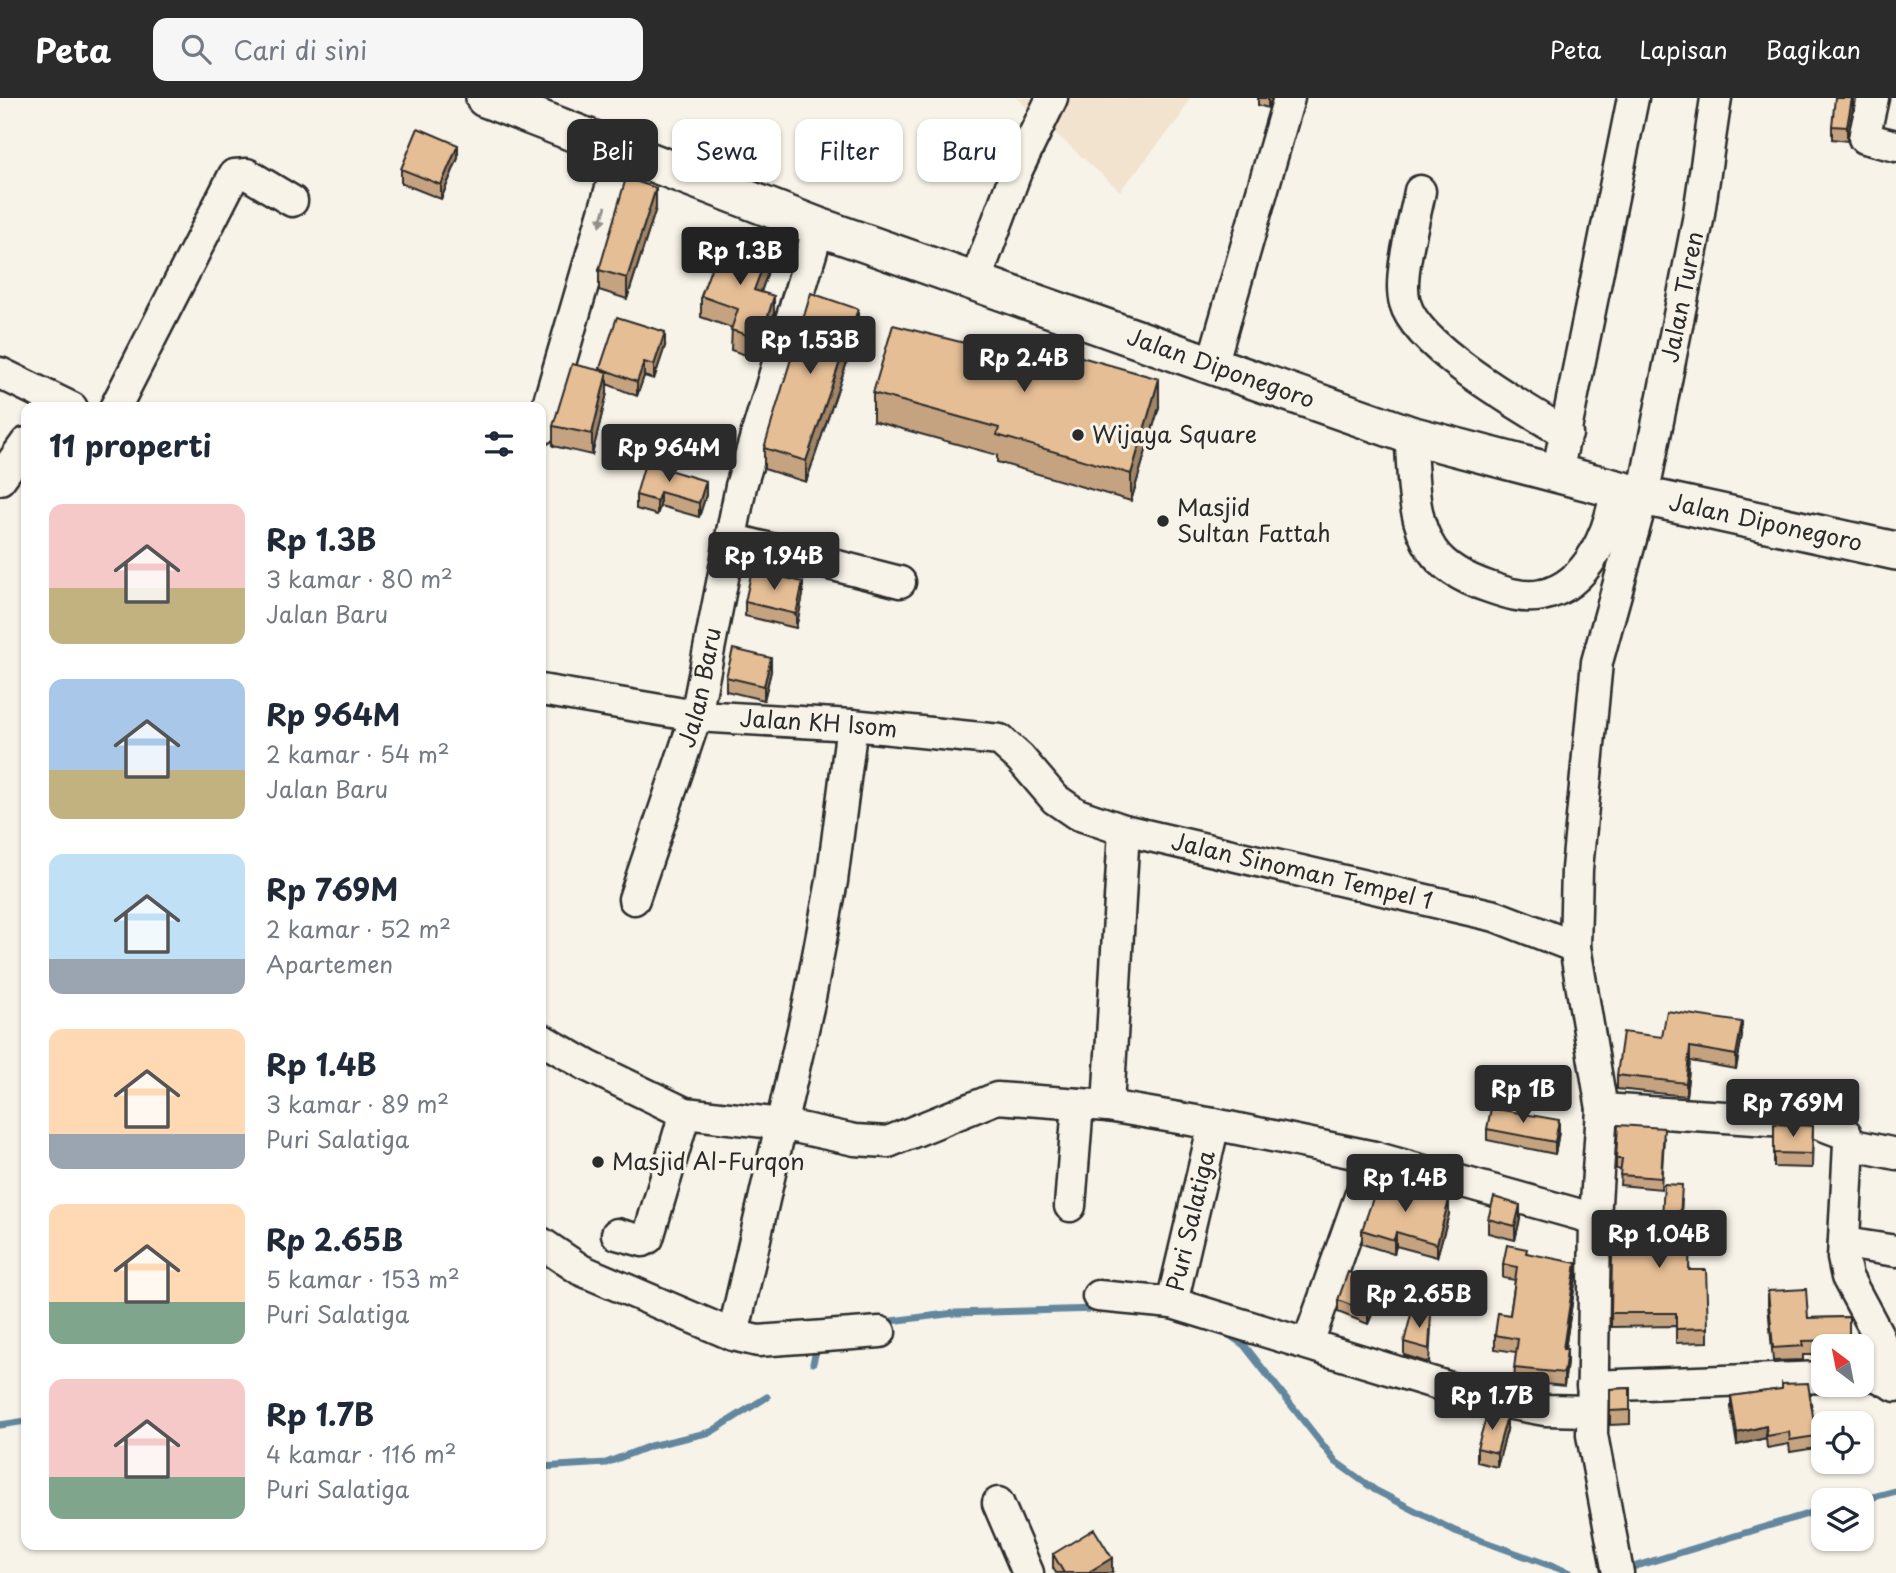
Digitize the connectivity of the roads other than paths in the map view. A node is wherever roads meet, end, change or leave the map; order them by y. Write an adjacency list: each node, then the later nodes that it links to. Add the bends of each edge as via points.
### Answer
1 (485, 98): 7 (main road, Jalan Diponegoro)
2 (1052, 98): 14 (street, via 1016,172)
3 (1289, 98): 15 (street)
4 (1633, 98): 20 (street)
5 (1716, 98): 25 (street, Jalan Turen, via 1698,220)
6 (1873, 98): 8 (street, via 1864,138)
7 (567, 129)
8 (1896, 146)
9 (658, 164): 13 (main road, Jalan Diponegoro)
10 (613, 182): 19 (street, one-way to 19)
11 (1420, 191): 20 (street, via 1404,280 1404,302 1414,322 1502,396)
12 (292, 201): 18 (street, via 247,174 234,175)
13 (819, 227): 14 (main road, Jalan Diponegoro); 26 (street, Jalan Baru, via 741,486)
14 (975, 282): 15 (main road, Jalan Diponegoro)
15 (1212, 365): 21 (main road, Jalan Diponegoro)
16 (0, 373): 17 (street)
17 (54, 402)
18 (118, 402)
19 (546, 412)
20 (1566, 434): 23 (street)
21 (1410, 435): 23 (main road, Jalan Diponegoro); 25 (street, via 1414,503 1432,549 1469,580 1516,596 1541,596 1571,584)
22 (21, 450): 24 (street)
23 (1557, 474): 25 (main road, Jalan Diponegoro)
24 (0, 479)
25 (1630, 492): 27 (main road, Jalan Diponegoro); 35 (street, via 1597,662 1577,869)
26 (731, 539): 28 (street); 30 (street, Jalan Baru)
27 (1896, 551)
28 (901, 582)
29 (546, 691): 30 (street, Jalan KH Isom)
30 (696, 716): 31 (street, Jalan KH Isom); 34 (street, Jalan Baru)
31 (852, 725): 32 (street, Jalan KH Isom, via 1000,740); 41 (street, via 832,880)
32 (1036, 780): 33 (street, Jalan Sinoman Tempel 1, via 1077,814)
33 (1124, 830): 35 (street, Jalan Sinoman Tempel 1, via 1495,916); 38 (street)
34 (634, 899)
35 (1575, 947): 39 (street)
36 (546, 1042): 40 (street)
37 (1078, 1104): 38 (street); 41 (street, via 998,1098 888,1142); 46 (street)
38 (1108, 1106): 42 (street)
39 (1602, 1109): 43 (street, via 1817,1123 1846,1134); 47 (street)
40 (685, 1113): 41 (street); 48 (street, via 648,1238 643,1241)
41 (780, 1124): 54 (street)
42 (1214, 1124): 45 (street); 53 (street, Puri Salatiga)
43 (1849, 1144): 44 (street); 49 (street)
44 (1896, 1154)
45 (1374, 1157): 47 (street); 56 (street)
46 (1070, 1206)
47 (1595, 1219): 60 (street)
48 (617, 1234)
49 (1844, 1243): 51 (street); 59 (street, via 1847,1277 1877,1333)
50 (546, 1246): 54 (street, via 581,1270)
51 (1896, 1251)
52 (1098, 1296): 53 (street)
53 (1172, 1303): 56 (street, Puri Salatiga)
54 (741, 1332): 55 (street, via 827,1337)
55 (880, 1332)
56 (1308, 1343): 60 (street, Puri Salatiga, via 1518,1407)
57 (1874, 1375): 59 (street)
58 (1811, 1378): 60 (street, Puri Salatiga)
59 (1896, 1384)
60 (1591, 1398): 62 (street, via 1592,1435)
61 (998, 1503): 63 (street)
62 (1616, 1562)
63 (1028, 1573)

